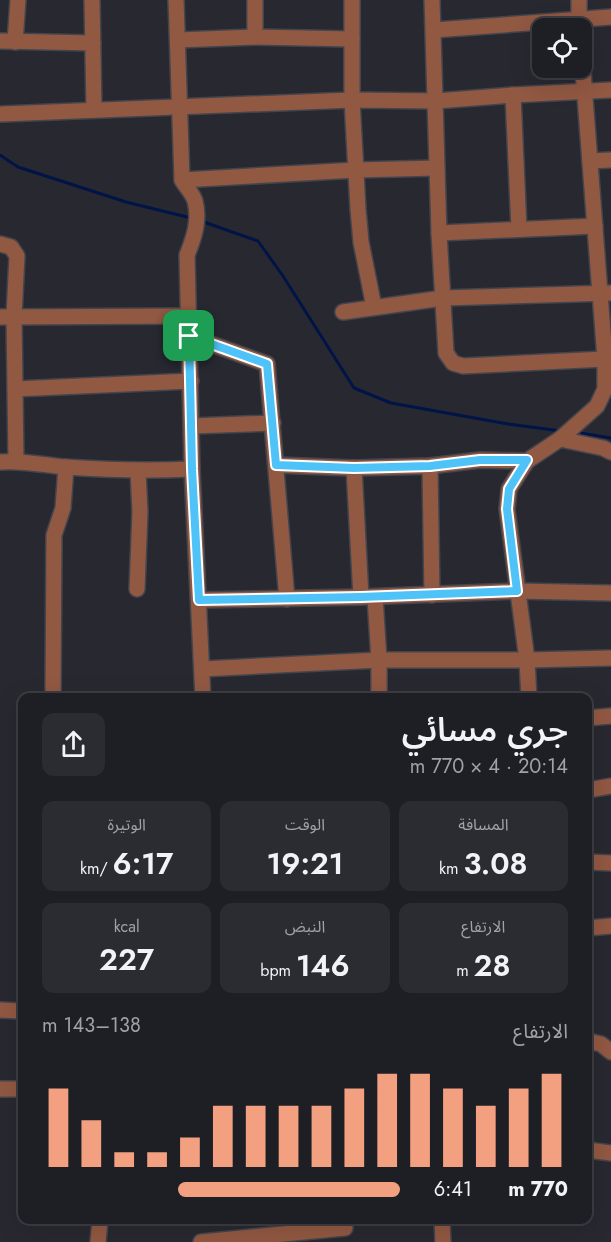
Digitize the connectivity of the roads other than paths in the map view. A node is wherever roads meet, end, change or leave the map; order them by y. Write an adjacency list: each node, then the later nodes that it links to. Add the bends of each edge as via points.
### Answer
1 (18, 0): 16 (street)
2 (92, 0): 17 (street)
3 (176, 0): 15 (street)
4 (255, 0): 13 (street)
5 (351, 0): 14 (street)
6 (432, 0): 12 (street)
7 (579, 0): 9 (street)
8 (611, 17): 10 (street)
9 (579, 18)
10 (592, 21)
11 (532, 26): 12 (street)
12 (434, 30): 23 (street)
13 (255, 37): 14 (street); 15 (street)
14 (352, 39): 22 (street)
15 (178, 40): 24 (street)
16 (8, 42): 17 (street)
17 (93, 43): 25 (street)
18 (584, 78): 20 (street)
19 (611, 90): 20 (street)
20 (585, 92): 21 (street); 28 (street)
21 (513, 95): 23 (street); 33 (street)
22 (352, 100): 23 (street); 24 (street); 30 (street)
23 (436, 101): 29 (street)
24 (181, 106): 25 (street); 31 (street)
25 (94, 110): 26 (street)
26 (2, 114)
27 (611, 160): 28 (street)
28 (590, 161): 32 (street)
29 (437, 168): 30 (street); 34 (street)
30 (356, 170): 31 (street); 38 (street, via 361,242)
31 (182, 180): 41 (street, via 195,201 196,219 187,255)
32 (595, 226): 33 (street); 36 (street)
33 (519, 229): 34 (street)
34 (439, 233): 37 (street)
35 (0, 244): 40 (street, via 11,247 16,256)
36 (606, 293): 37 (street); 43 (street)
37 (442, 298): 38 (street); 43 (street, via 446,353 453,363 464,366)
38 (374, 307): 39 (street)
39 (344, 312)
40 (7, 316): 41 (street); 45 (street)
41 (188, 316): 42 (street)
42 (189, 336): 44 (street); 46 (street, via 267,364)
43 (605, 359): 48 (street, via 605,389 597,406)
44 (191, 381): 45 (street); 47 (street)
45 (15, 389): 50 (street)
46 (273, 423): 47 (street); 53 (street)
47 (192, 426): 57 (street)
48 (560, 439): 49 (street); 51 (street)
49 (611, 452)
50 (16, 460): 52 (street); 55 (street)
51 (527, 460): 54 (street); 60 (street, via 509,489 507,509)
52 (0, 462)
53 (276, 465): 56 (street); 64 (street)
54 (430, 466): 56 (street); 62 (street)
55 (66, 467): 58 (street); 70 (street, via 63,508 54,536)
56 (354, 468): 63 (street)
57 (192, 469): 58 (street); 65 (street)
58 (138, 471): 59 (street)
59 (137, 589)
60 (517, 591): 61 (street); 62 (street); 68 (street)
61 (611, 593)
62 (432, 595): 63 (street)
63 (368, 597): 64 (street); 67 (street)
64 (287, 598): 65 (street)
65 (199, 600): 69 (street)
66 (611, 657): 68 (street)
67 (379, 660): 68 (street); 69 (street); 72 (street)
68 (527, 660): 73 (street)
69 (202, 669): 71 (street)
70 (53, 693)
71 (203, 693)
72 (378, 693)
73 (529, 693)
74 (611, 716): 75 (street)
75 (592, 718)
76 (611, 786): 77 (street)
77 (592, 789)
78 (592, 862): 79 (street)
79 (611, 863)
80 (611, 927): 81 (street)
81 (592, 928)
82 (0, 1010): 83 (street)
83 (18, 1011)
84 (592, 1042): 85 (street)
85 (611, 1052)
86 (0, 1089): 87 (street)
87 (18, 1089)
88 (592, 1151): 89 (street)
89 (611, 1153)
90 (100, 1224): 93 (street)
91 (442, 1224): 95 (street)
92 (345, 1230): 94 (street)
93 (98, 1242)
94 (201, 1242)
95 (443, 1242)

